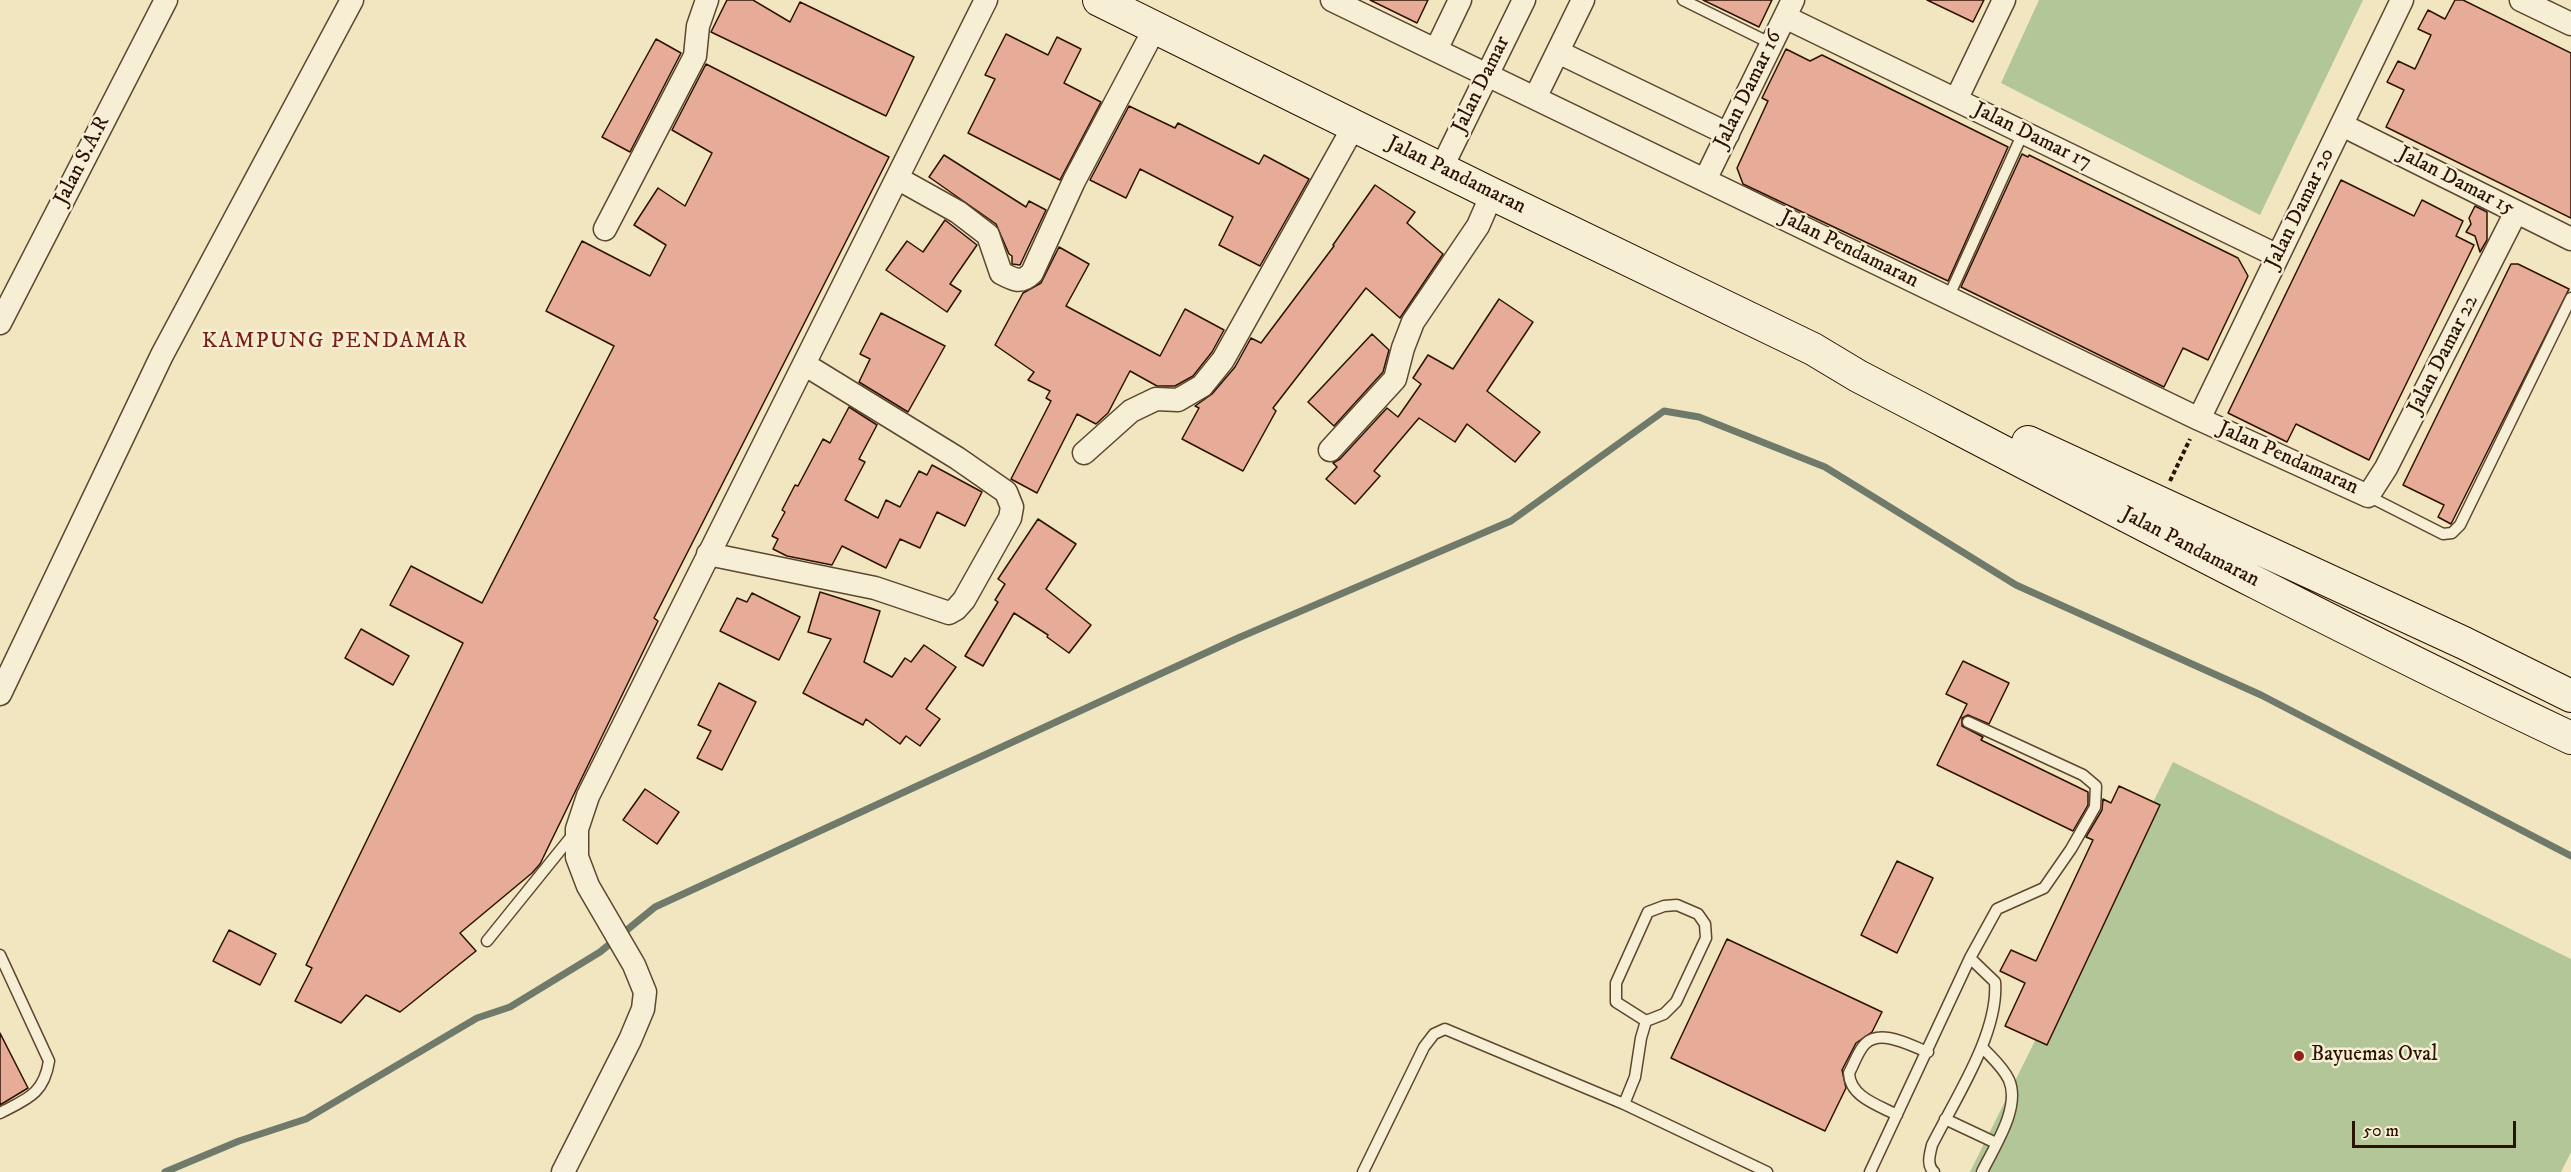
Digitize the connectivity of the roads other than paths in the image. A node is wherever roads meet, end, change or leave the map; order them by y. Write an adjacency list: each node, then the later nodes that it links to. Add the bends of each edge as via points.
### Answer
1 (166, 0): 37 (street, Jalan S.A.R)
2 (352, 0): 45 (street, via 162,355)
3 (707, 0): 32 (street, via 698,26 695,56)
4 (986, 0): 28 (street)
5 (1099, 0): 16 (main road, Jalan Pandamaran)
6 (1332, 0): 18 (street, Jalan Pendamaran)
7 (1460, 0): 18 (street)
8 (1524, 0): 20 (street, Jalan Damar)
9 (1583, 0): 19 (street)
10 (1683, 0): 17 (lane)
11 (2004, 0): 22 (street)
12 (2402, 0): 23 (street, Jalan Damar 20)
13 (2521, 0): 15 (street)
14 (1789, 9): 17 (street, Jalan Damar 16); 22 (street, Jalan Damar 17)
15 (2571, 24)
16 (1155, 28): 24 (main road, Jalan Pandamaran); 28 (street, via 1074,182 1032,273 1025,280 1001,273 988,235 958,212)
17 (1772, 44): 26 (street, Jalan Damar 16)
18 (1436, 50): 20 (street, Jalan Pendamaran)
19 (1558, 52): 21 (street); 26 (street)
20 (1487, 75): 21 (street, Jalan Pendamaran); 27 (street, Jalan Damar)
21 (1535, 98): 29 (street, Jalan Pendamaran)
22 (1956, 100): 25 (street, Jalan Damar 17)
23 (2342, 125): 31 (street, Jalan Damar 15); 34 (street, Jalan Damar 20)
24 (1354, 126): 27 (main road, Jalan Pandamaran); 42 (street, via 1223,360 1202,386 1178,400 1156,399 1131,411)
25 (2023, 133): 34 (street, Jalan Damar 17); 35 (lane)
26 (1728, 134): 29 (street, Jalan Damar 16)
27 (1441, 169): 30 (main road, Jalan Pandamaran)
28 (897, 178): 39 (street)
29 (1706, 180): 35 (street, Jalan Pendamaran)
30 (1492, 194): 38 (main road, Jalan Pandamaran); 41 (street, via 1478,226 1413,322 1395,379)
31 (2516, 212): 33 (street, Jalan Damar 15); 43 (street, Jalan Damar 22, via 2386,468)
32 (605, 229)
33 (2571, 239)
34 (2278, 256): 40 (street, Jalan Damar 20)
35 (1948, 298): 40 (street, Jalan Pendamaran)
36 (2571, 298): 43 (lane, via 2460,525 2452,534 2443,534)
37 (0, 323)
38 (1813, 349): 46 (main road, Jalan Pandamaran, via 1864,364); 48 (main road, Jalan Pandamaran, via 2137,522)
39 (804, 364): 44 (street); 44 (street, via 1006,492 1012,507 1010,518 964,600 949,613 875,588)
40 (2199, 419): 43 (street, Jalan Pendamaran)
41 (1330, 450)
42 (1084, 453)
43 (2368, 496)
44 (708, 554): 49 (street, via 588,796)
45 (0, 694)
46 (2571, 696)
47 (1968, 722): 52 (lane, via 2083,775 2096,786 2095,807 2044,888 1997,909)
48 (2571, 738)
49 (577, 829): 50 (lane); 61 (street, via 577,857 588,886 634,965 645,992 643,1009)
50 (487, 941)
51 (0, 955): 57 (lane, via 49,1061 42,1086 31,1097)
52 (1970, 958): 54 (lane, via 1995,982 1994,1011); 55 (lane)
53 (1646, 1021): 53 (lane, via 1616,1002 1616,982 1648,912 1677,905 1698,914 1705,924 1706,938 1676,1002 1664,1014); 56 (lane, via 1635,1077)
54 (1982, 1047): 59 (lane); 60 (lane, via 2010,1081 2012,1101)
55 (1928, 1052): 58 (lane); 58 (lane, via 1884,1037 1875,1039 1866,1043 1849,1072 1858,1094)
56 (1624, 1104): 62 (lane, via 1445,1029 1434,1034 1424,1047); 63 (lane)
57 (0, 1113)
58 (1897, 1114): 64 (lane)
59 (1945, 1119): 60 (lane); 65 (lane, via 1929,1159)
60 (1996, 1143): 66 (lane)
61 (563, 1172)
62 (1363, 1172)
63 (1767, 1172)
64 (1870, 1172)
65 (1934, 1172)
66 (1982, 1172)

